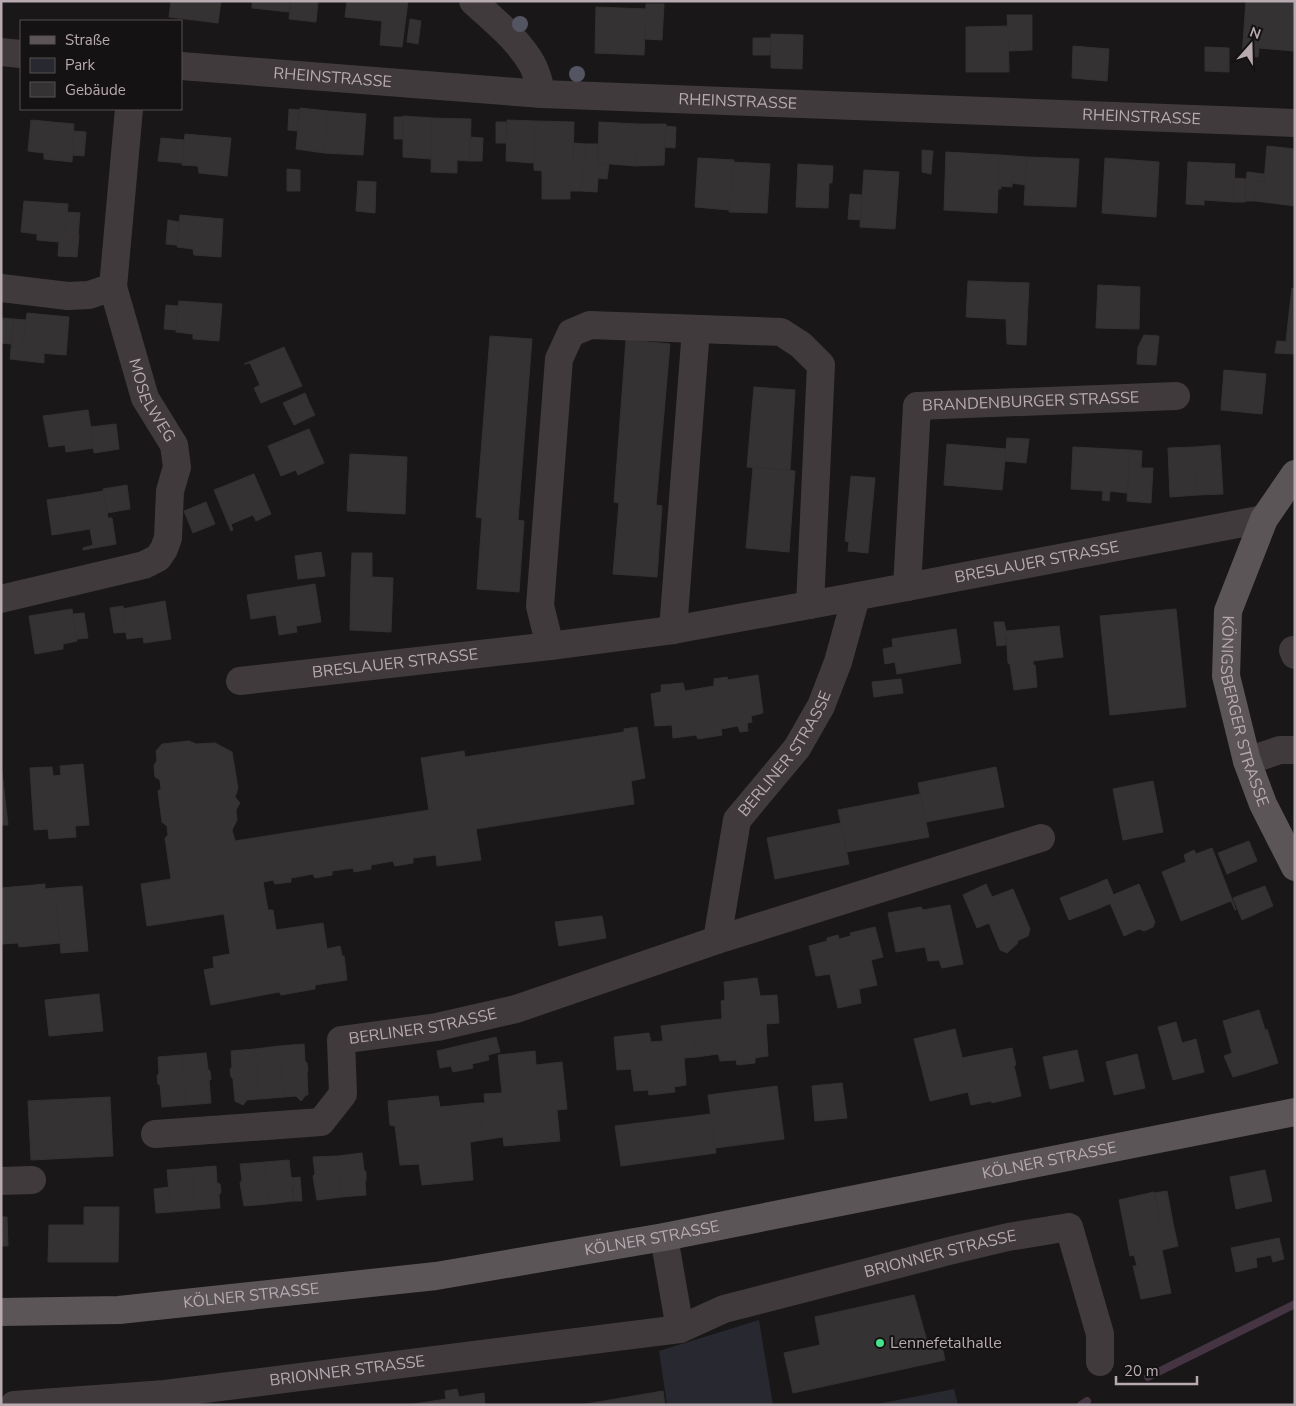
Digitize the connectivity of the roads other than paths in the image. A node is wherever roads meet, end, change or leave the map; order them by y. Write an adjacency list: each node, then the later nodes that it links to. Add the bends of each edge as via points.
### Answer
1 (473, 1): 5 (street, via 532,63)
2 (1, 52): 3 (street)
3 (20, 54)
4 (182, 66): 5 (street, RHEINSTRASSE)
5 (542, 94): 7 (street, RHEINSTRASSE)
6 (129, 110): 8 (street, MOSELWEG)
7 (1295, 123)
8 (114, 287): 9 (street, via 89,295 68,296); 16 (street, MOSELWEG, via 145,398 174,445 176,467 170,492 168,538 158,558 144,565)
9 (1, 288)
10 (696, 329): 17 (street, via 780,332 802,346 821,365); 18 (street); 19 (street, via 590,325 571,333 559,358 540,606)
11 (1176, 396): 14 (street, BRANDENBURGER STRASSE, via 918,406)
12 (1295, 474): 13 (main road, KÖNIGSBERGER STRASSE)
13 (1264, 519): 14 (street, BRESLAUER STRASSE); 22 (main road, KÖNIGSBERGER STRASSE, via 1228,611 1226,676)
14 (908, 587): 15 (street, BRESLAUER STRASSE)
15 (856, 597): 17 (street, BRESLAUER STRASSE); 25 (street, BERLINER STRASSE, via 838,662 820,706 797,748 737,820)
16 (1, 598)
17 (810, 605): 18 (street, BRESLAUER STRASSE)
18 (673, 630): 19 (street, BRESLAUER STRASSE)
19 (550, 646): 20 (street, BRESLAUER STRASSE)
20 (240, 682)
21 (1295, 750): 22 (street, via 1280,750)
22 (1247, 762): 24 (main road, KÖNIGSBERGER STRASSE, via 1262,804)
23 (1041, 838): 25 (street, BERLINER STRASSE)
24 (1295, 867)
25 (717, 940): 27 (street, BERLINER STRASSE, via 516,1008 437,1027 341,1040 343,1094 321,1122)
26 (1295, 1112): 30 (main road, KÖLNER STRASSE)
27 (155, 1134)
28 (32, 1180): 29 (street)
29 (1, 1181)
30 (664, 1236): 31 (main road, KÖLNER STRASSE, via 436,1276 119,1310); 32 (street)
31 (1, 1312)
32 (680, 1329): 33 (street, BRIONNER STRASSE, via 733,1307 949,1251 1069,1227 1100,1334); 34 (street, BRIONNER STRASSE, via 166,1394)
33 (1100, 1362)
34 (14, 1405)

